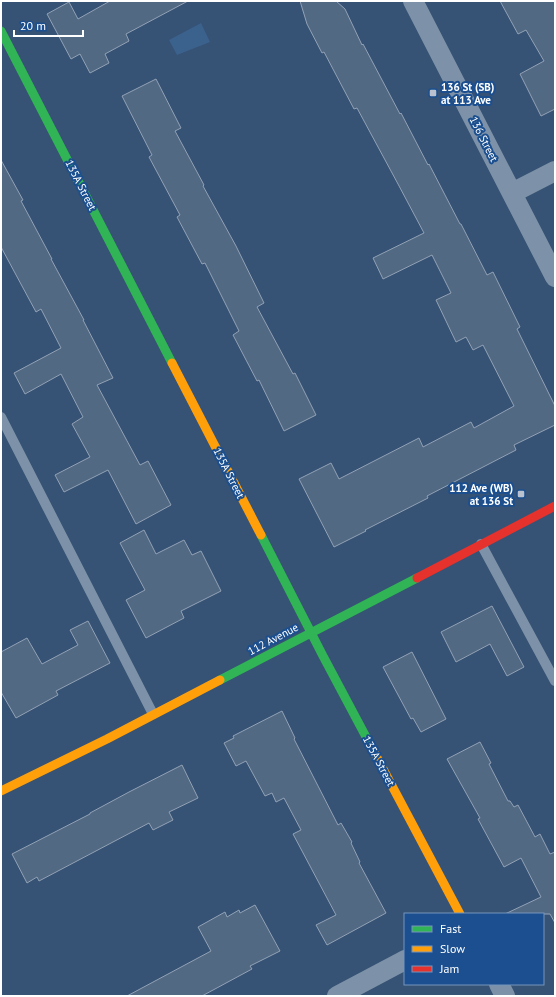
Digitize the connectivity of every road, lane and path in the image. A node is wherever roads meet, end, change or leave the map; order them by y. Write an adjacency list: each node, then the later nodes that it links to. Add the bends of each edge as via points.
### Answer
1 (413, 1): 4 (street, 136 Street)
2 (1, 31): 9 (street, 135A Street)
3 (555, 171): 4 (street)
4 (512, 193): 5 (street, 136 Street)
5 (555, 277)
6 (1, 417): 11 (lane)
7 (555, 506): 8 (street, 112 Avenue)
8 (481, 544): 9 (street, 112 Avenue); 10 (lane)
9 (311, 632): 11 (street, 112 Avenue); 13 (street, 135A Street)
10 (555, 681)
11 (153, 714): 12 (street, 112 Avenue)
12 (1, 791)
13 (459, 913)
14 (404, 961): 16 (street)
15 (500, 985): 17 (street)
16 (337, 996)
17 (505, 996)

